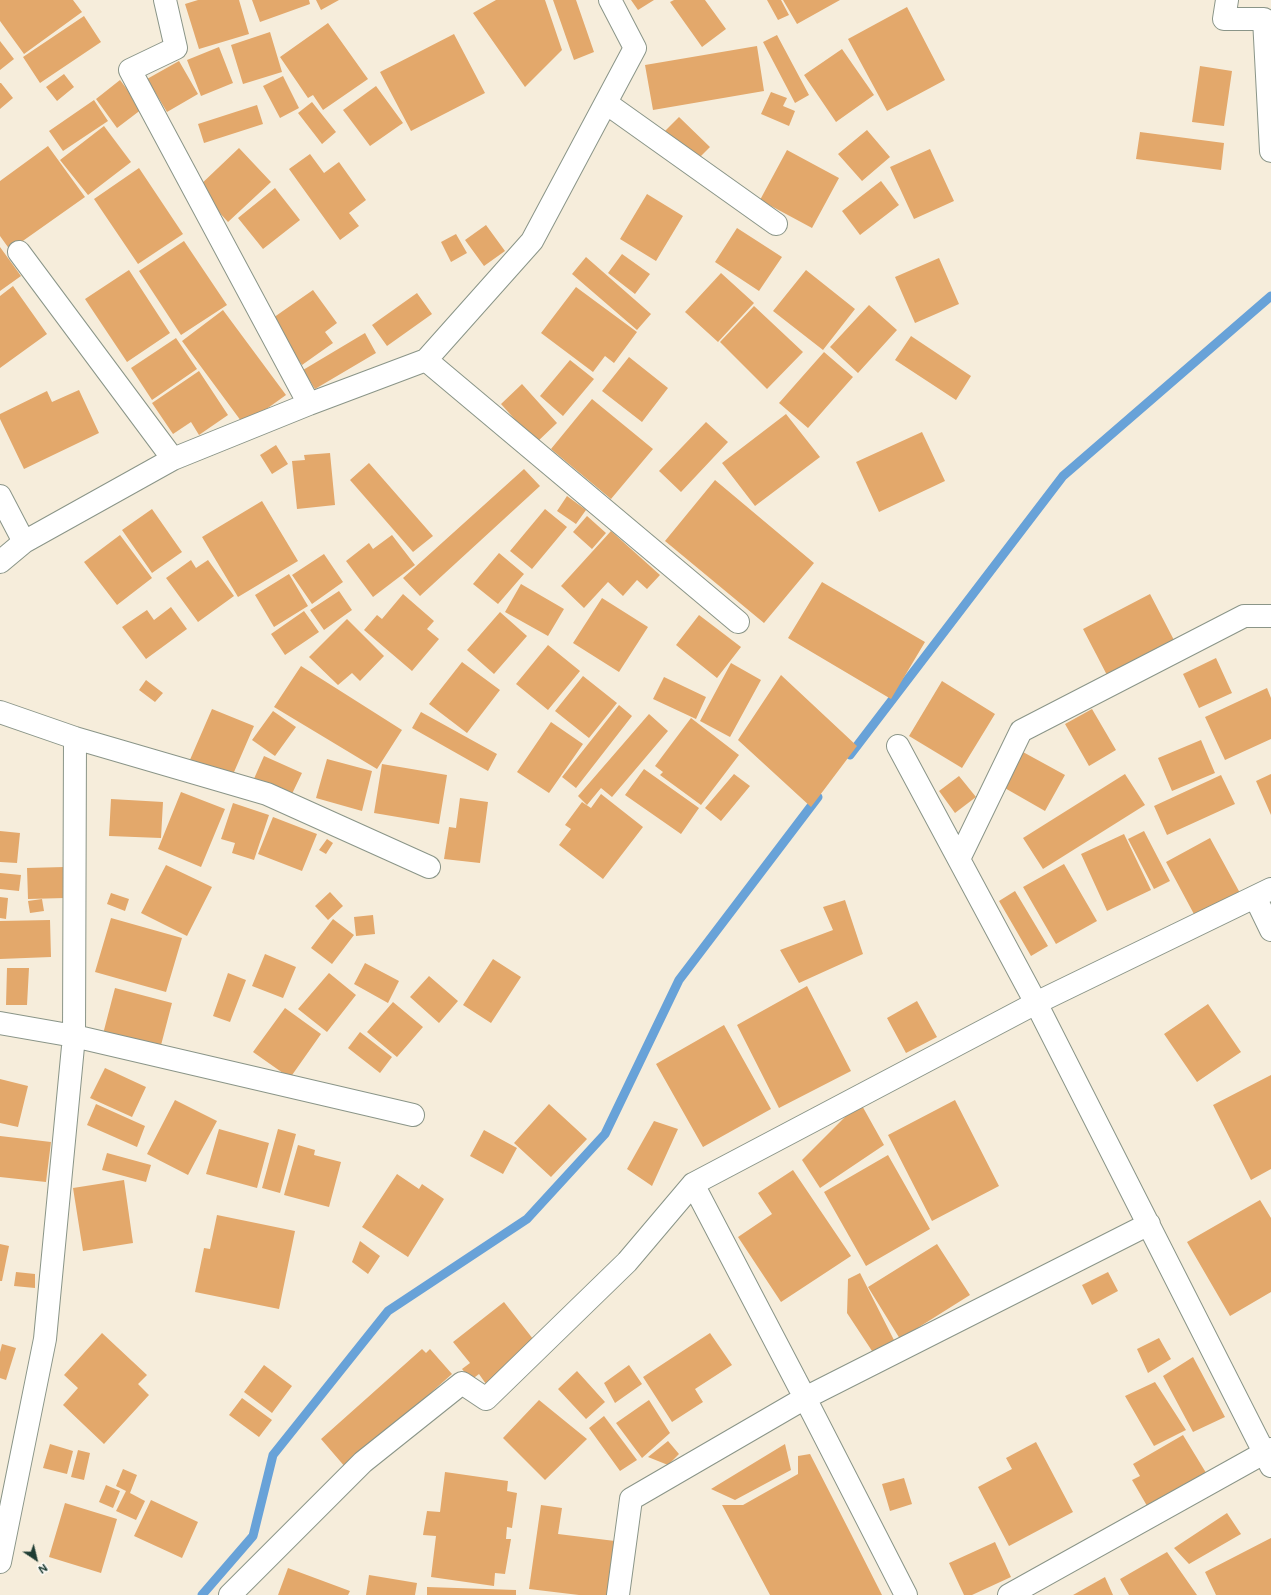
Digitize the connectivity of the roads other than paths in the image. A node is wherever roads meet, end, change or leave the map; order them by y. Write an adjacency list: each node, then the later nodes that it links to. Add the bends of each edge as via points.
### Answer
1 (165, 0): 9 (street, via 176,48 130,70)
2 (610, 0): 4 (street, via 635,48)
3 (1227, 0): 5 (street, via 1224,19 1264,19)
4 (606, 103): 6 (street); 8 (street, via 532,241)
5 (1271, 150)
6 (776, 224)
7 (19, 252): 10 (street)
8 (426, 360): 9 (street); 15 (street)
9 (309, 404): 10 (street)
10 (174, 458): 12 (street)
11 (0, 496): 12 (street)
12 (24, 542): 13 (street)
13 (0, 562)
14 (1271, 616): 19 (street, via 1244,616 1021,731)
15 (738, 622)
16 (0, 712): 17 (street)
17 (75, 738): 20 (street, via 267,794); 25 (street)
18 (898, 746): 19 (street)
19 (959, 859): 23 (street)
20 (429, 867)
21 (1263, 893): 22 (street); 23 (street)
22 (1271, 930)
23 (1036, 1003): 27 (street); 28 (street)
24 (0, 1023): 25 (street)
25 (74, 1036): 26 (street); 31 (street, via 45,1339)
26 (413, 1115)
27 (693, 1184): 29 (street); 32 (street, via 627,1262 486,1399 462,1383 363,1462)
28 (1149, 1224): 29 (street); 30 (street)
29 (805, 1398): 33 (street, via 632,1499); 34 (street)
30 (1269, 1455): 35 (street)
31 (0, 1562)
32 (230, 1595)
33 (618, 1595)
34 (906, 1595)
35 (1009, 1595)

